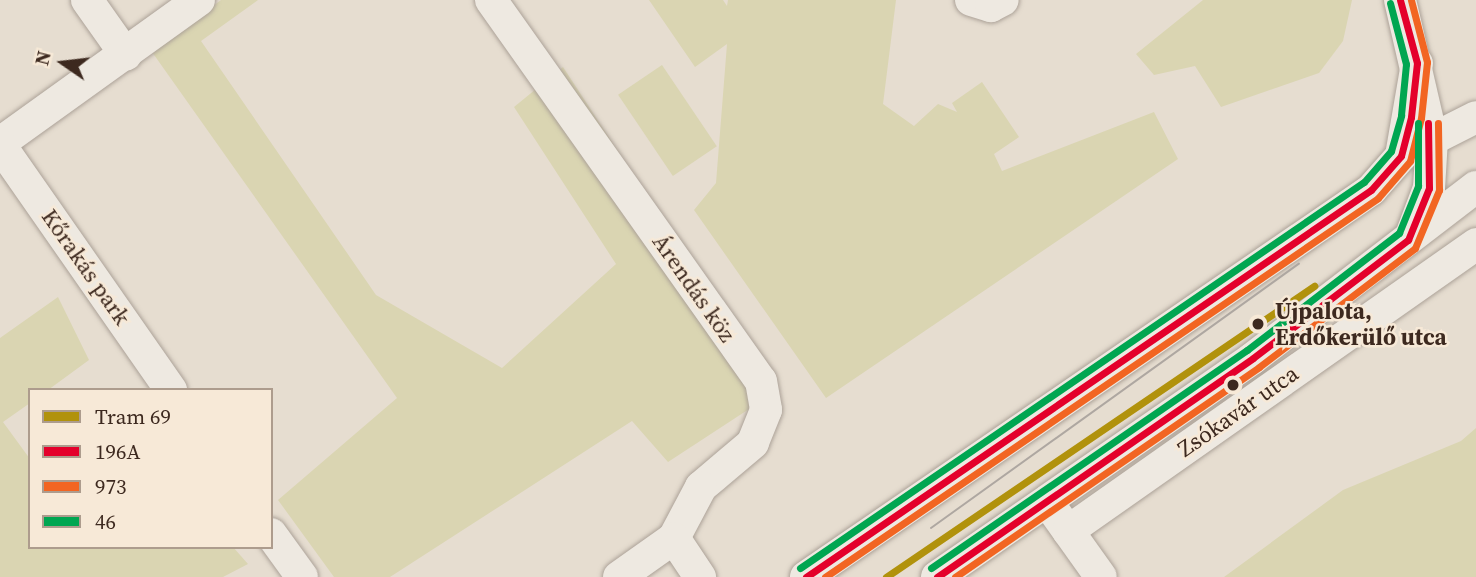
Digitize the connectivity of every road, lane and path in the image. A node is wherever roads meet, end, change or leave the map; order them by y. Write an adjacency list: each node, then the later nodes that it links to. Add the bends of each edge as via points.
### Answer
1 (87, 0): 7 (street)
2 (199, 0): 7 (street, Kőrakás park)
3 (491, 0): 21 (street, Árendás köz, via 761,381 766,410 753,443 701,487)
4 (971, 0): 5 (street, via 991,6)
5 (1003, 0)
6 (1400, 0): 8 (street, Zsókavár utca)
7 (126, 55): 11 (street, Kőrakás park)
8 (1417, 63): 10 (street, Zsókavár utca); 12 (street)
9 (1476, 117): 10 (street)
10 (1432, 139): 12 (street); 15 (street, Zsókavár utca, via 1426,204)
11 (0, 144): 17 (street, Kőrakás park)
12 (1401, 156): 14 (street)
13 (1476, 187): 15 (street, Zsókavár utca)
14 (1371, 190): 15 (street, via 1390,189 1405,199); 25 (street)
15 (1408, 240): 18 (street, Zsókavár utca)
16 (1476, 244): 19 (street, Zsókavár utca)
17 (170, 388)
18 (1047, 502): 19 (street); 26 (street, Zsókavár utca)
19 (1068, 531): 27 (street)
20 (273, 537): 22 (street)
21 (674, 538): 23 (street); 24 (street)
22 (302, 577)
23 (618, 577)
24 (700, 577)
25 (806, 577)
26 (936, 577)
27 (1101, 577)

